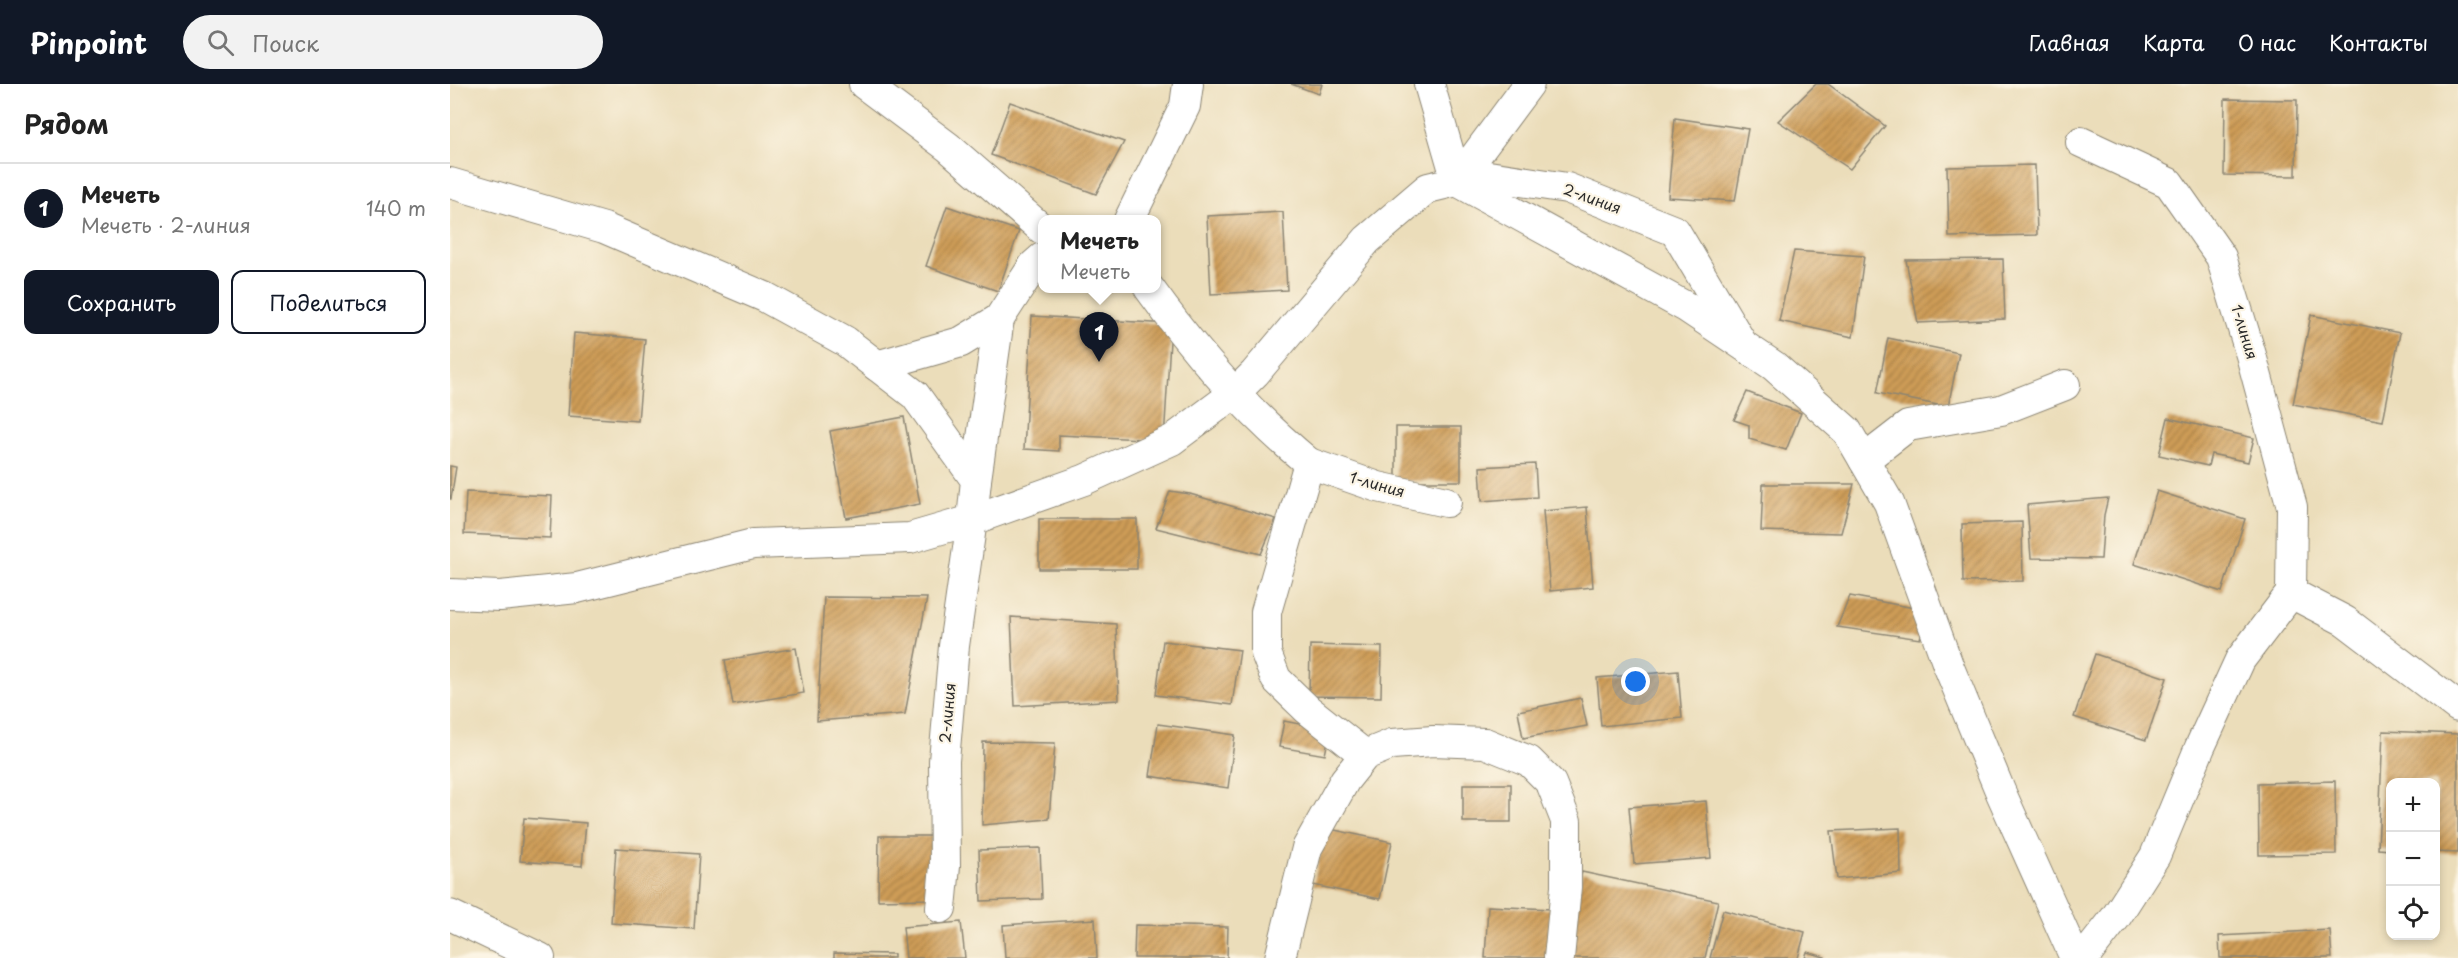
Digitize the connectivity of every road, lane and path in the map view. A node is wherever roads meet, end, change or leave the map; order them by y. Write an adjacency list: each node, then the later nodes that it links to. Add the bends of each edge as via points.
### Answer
1 (864, 84): 9 (street, via 948,147)
2 (1188, 84): 8 (street, via 1185,106)
3 (1429, 84): 6 (street)
4 (1529, 84): 6 (street)
5 (2080, 142): 22 (street, 1-линия, via 2169,183 2221,257 2292,507)
6 (1457, 181): 13 (street, via 1686,307); 13 (street, 2-линия, via 1482,175 1567,188 1675,231); 16 (street, 2-линия, via 1428,188 1367,240)
7 (450, 183): 14 (street, via 604,228 765,297 845,341)
8 (1131, 215)
9 (1038, 226)
10 (1038, 262): 12 (street)
11 (1153, 293): 16 (street, via 1191,345)
12 (999, 319): 14 (street, via 961,342); 19 (street, 2-линия)
13 (1744, 346): 17 (street, via 1774,366 1847,431)
14 (877, 366): 19 (street, via 915,395)
15 (2065, 385): 17 (street, via 2001,410 1908,426)
16 (1235, 393): 18 (street); 21 (street, 2-линия, via 1172,440 1084,480)
17 (1864, 460): 31 (street, via 1889,503 1948,665)
18 (1309, 464): 20 (street, 1-линия, via 1378,487); 25 (street, via 1266,612 1266,653 1276,679)
19 (976, 480): 21 (street, 2-линия)
20 (1446, 502)
21 (972, 520): 23 (street, 2-линия, via 910,538 753,544 578,588 500,596); 26 (street, 2-линия, via 954,646 945,750 945,866)
22 (2291, 593): 24 (street, via 2345,621); 32 (street, via 2240,660 2155,856)
23 (450, 594)
24 (2458, 707)
25 (1365, 755): 29 (street, via 1345,780 1307,848); 30 (street, via 1392,744 1485,743 1529,760 1551,783 1566,821 1566,887)
26 (940, 908)
27 (450, 915): 28 (street)
28 (540, 958)
29 (1280, 958)
30 (1559, 958)
31 (2074, 958)
32 (2084, 958)

